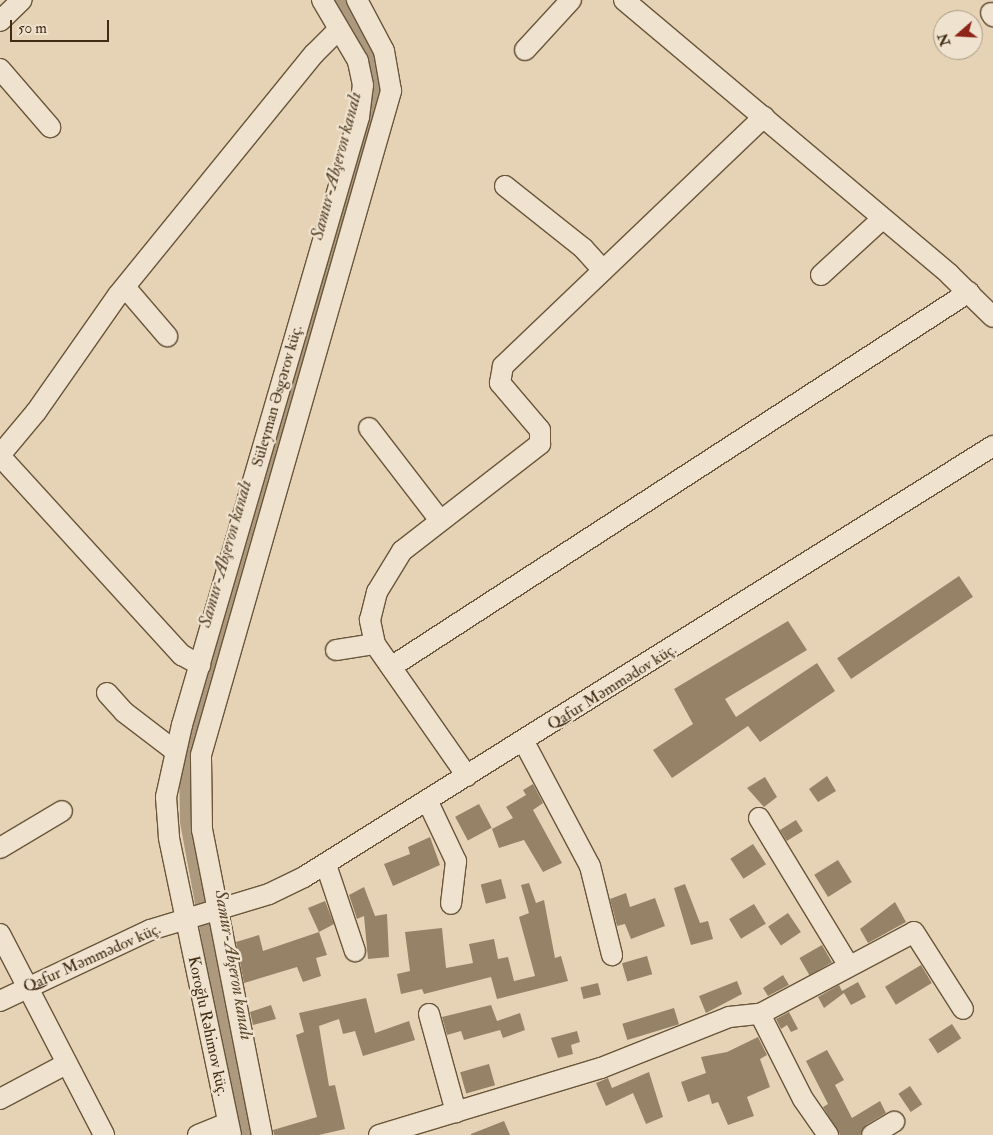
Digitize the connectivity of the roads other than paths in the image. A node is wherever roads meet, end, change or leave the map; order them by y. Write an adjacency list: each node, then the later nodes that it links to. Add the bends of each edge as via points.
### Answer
1 (22, 0): 6 (street)
2 (357, 0): 38 (street, Süleyman Əsgərov küç., via 384,51 390,91 201,755 202,830)
3 (571, 0): 8 (street)
4 (624, 0): 10 (street)
5 (326, 2): 7 (street, Süleyman Əsgərov küç.)
6 (0, 21)
7 (339, 29): 16 (street, via 314,54); 26 (street, Süleyman Əsgərov küç., via 361,73 359,117)
8 (524, 50)
9 (0, 69): 11 (street)
10 (764, 117): 13 (street); 14 (street)
11 (50, 127)
12 (505, 186): 14 (street, via 583,248)
13 (882, 219): 15 (street); 17 (street)
14 (603, 270): 23 (street, via 499,375 505,391 540,430 540,444)
15 (822, 275)
16 (124, 287): 19 (street); 22 (street)
17 (969, 292): 18 (street); 27 (street)
18 (993, 317)
19 (167, 336)
20 (369, 428): 23 (street)
21 (993, 446): 29 (street, Qafur Məmmədov küç.)
22 (0, 455): 26 (street, via 182,655)
23 (439, 519): 24 (street, via 386,572 370,620)
24 (375, 644): 25 (street); 27 (street)
25 (336, 650)
26 (200, 665): 30 (street, Süleyman Əsgərov küç.)
27 (391, 667): 31 (street)
28 (107, 693): 30 (street, via 124,712)
29 (524, 742): 31 (street, Qafur Məmmədov küç.); 42 (street, via 590,866)
30 (175, 750): 39 (street, Süleyman Əsgərov küç., via 167,818)
31 (467, 776): 32 (street, Qafur Məmmədov küç.)
32 (427, 800): 36 (street, Qafur Məmmədov küç.); 37 (street, via 456,861)
33 (62, 811): 35 (street)
34 (759, 818): 43 (street)
35 (0, 848)
36 (326, 864): 38 (street, Qafur Məmmədov küç., via 268,894); 41 (street)
37 (451, 904)
38 (220, 908): 39 (street, Qafur Məmmədov küç.); 56 (street, Koroğlu Rəhimov küç.)
39 (186, 917): 44 (street, Qafur Məmmədov küç.); 53 (street, Koroğlu Rəhimov küç.)
40 (0, 934): 44 (street)
41 (355, 951)
42 (612, 955)
43 (849, 966): 46 (street, via 914,932); 48 (street, via 795,999)
44 (28, 987): 45 (street, Qafur Məmmədov küç.); 49 (street)
45 (0, 1001)
46 (963, 1009)
47 (429, 1014): 51 (street)
48 (760, 1014): 51 (street, via 729,1017 601,1068); 58 (street, via 803,1099)
49 (66, 1064): 50 (street); 54 (street)
50 (0, 1099)
51 (456, 1112): 57 (street)
52 (894, 1122): 59 (street)
53 (230, 1129): 55 (street)
54 (104, 1135)
55 (198, 1135)
56 (262, 1135)
57 (379, 1135)
58 (828, 1135)
59 (872, 1135)

